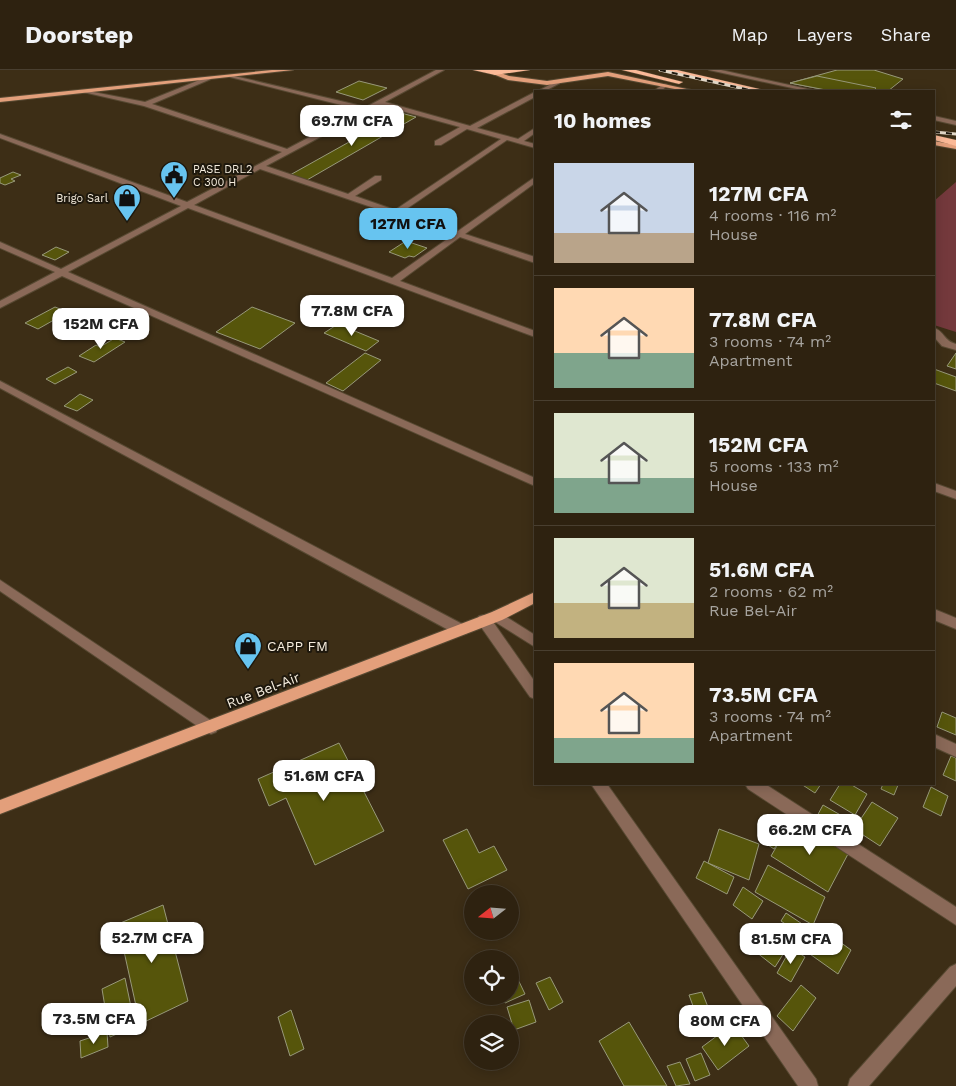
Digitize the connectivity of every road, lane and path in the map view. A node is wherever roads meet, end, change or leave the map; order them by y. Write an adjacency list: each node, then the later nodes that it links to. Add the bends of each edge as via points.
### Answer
1 (290, 70): 10 (main road)
2 (441, 70): 26 (street)
3 (477, 70): 11 (highway)
4 (526, 70): 11 (highway)
5 (530, 70): 14 (main road, via 526,75 529,78)
6 (626, 70): 16 (highway)
7 (667, 70): 20 (highway)
8 (712, 70): 21 (street)
9 (212, 71): 10 (main road); 23 (main road)
10 (232, 73): 12 (main road); 28 (street)
11 (495, 73): 14 (main road)
12 (209, 78): 22 (main road); 27 (street)
13 (559, 82): 14 (main road); 15 (main road, via 608,74); 17 (street)
14 (547, 83)
15 (665, 85): 18 (street); 19 (main road)
16 (703, 87)
17 (543, 90)
18 (658, 90)
19 (688, 90)
20 (759, 90)
21 (809, 90)
22 (85, 91): 25 (main road); 27 (street)
23 (0, 94)
24 (534, 94): 31 (street)
25 (0, 100)
26 (381, 103): 28 (street); 31 (street)
27 (146, 104): 44 (street)
28 (368, 110): 44 (street)
29 (935, 118): 30 (street)
30 (956, 123)
31 (468, 127): 36 (street); 39 (street)
32 (935, 128): 34 (highway)
33 (534, 131): 38 (street)
34 (956, 134)
35 (0, 136): 49 (street)
36 (506, 138): 38 (street); 50 (street)
37 (935, 138): 41 (highway)
38 (518, 142): 42 (street)
39 (438, 143)
40 (935, 143): 43 (main road)
41 (956, 143)
42 (534, 146)
43 (956, 147)
44 (289, 152): 45 (street)
45 (261, 167): 48 (street); 49 (street)
46 (378, 178): 48 (street)
47 (534, 181): 51 (street)
48 (348, 196): 50 (street)
49 (187, 206): 54 (street); 55 (street)
50 (396, 213): 51 (street)
51 (459, 234): 53 (street); 55 (street)
52 (0, 245): 54 (street)
53 (531, 258)
54 (61, 272): 56 (street); 61 (street)
55 (393, 282): 58 (street)
56 (0, 305)
57 (935, 332): 59 (street, via 946,344)
58 (534, 334)
59 (956, 347)
60 (0, 384): 69 (street)
61 (534, 482)
62 (935, 486): 63 (street)
63 (956, 495)
64 (0, 585): 72 (street)
65 (534, 597): 67 (main road, Rue Bel-Air)
66 (935, 614): 68 (street)
67 (490, 618): 69 (main road, Rue Bel-Air); 70 (street); 71 (street)
68 (956, 624)
69 (461, 630): 72 (main road, Rue Bel-Air)
70 (534, 641)
71 (534, 691)
72 (211, 728): 77 (main road, Rue Bel-Air)
73 (935, 740): 74 (street)
74 (956, 751)
75 (599, 785): 80 (street)
76 (755, 785): 78 (street)
77 (0, 807)
78 (956, 917)
79 (956, 973): 81 (street)
80 (809, 1086)
81 (857, 1086)

